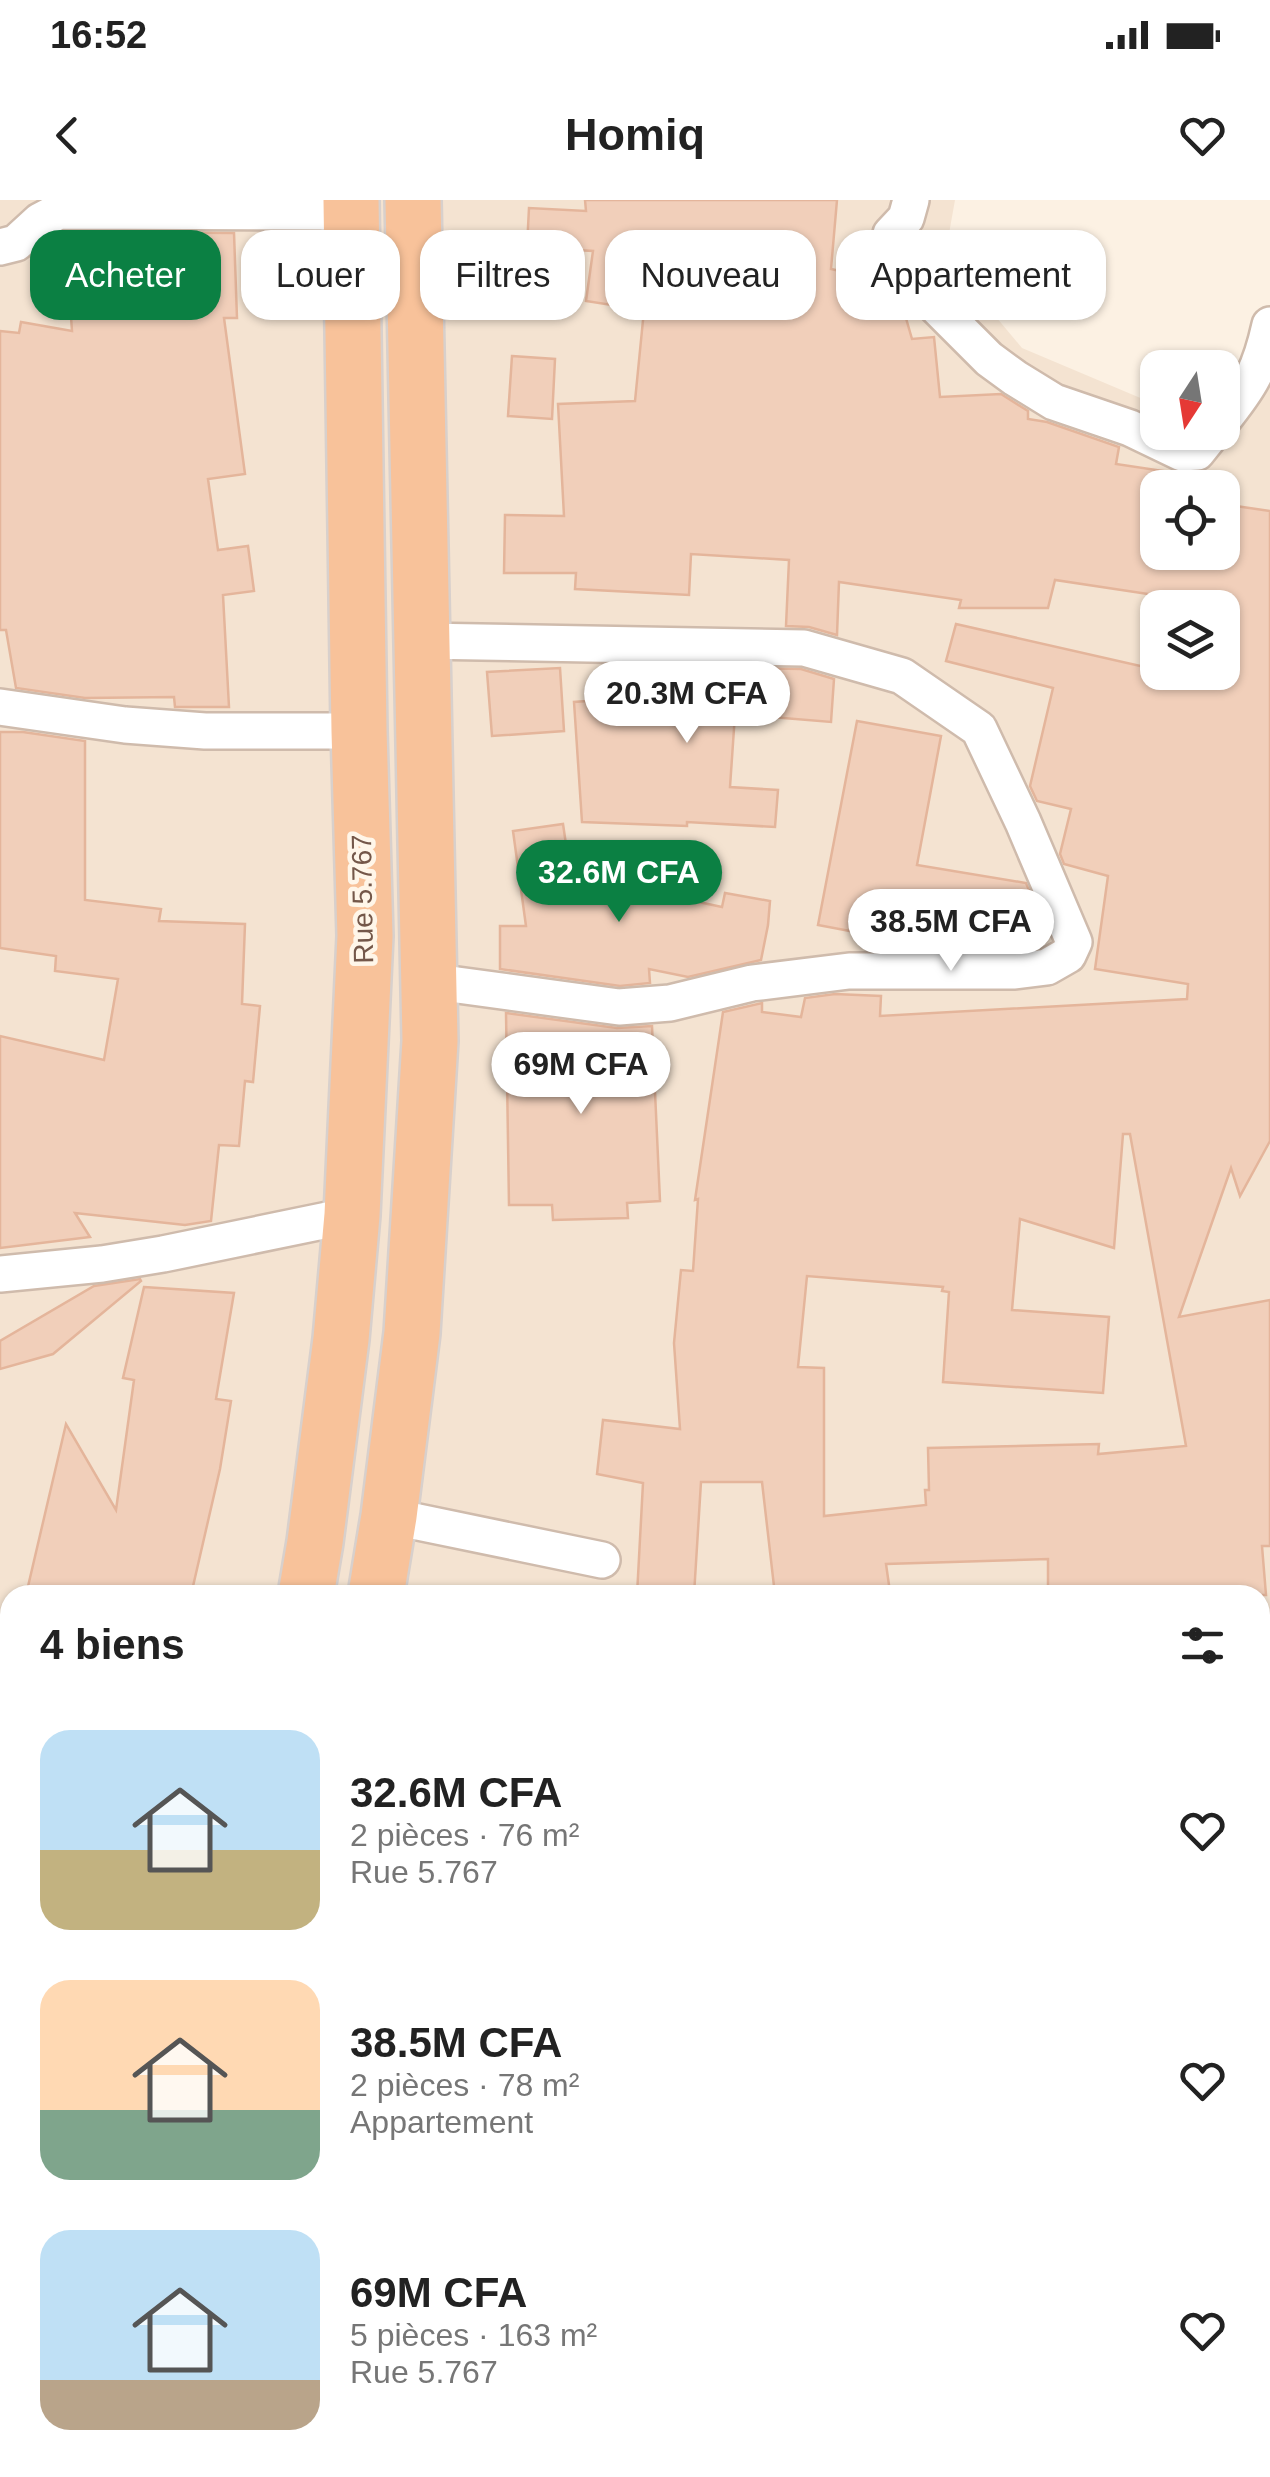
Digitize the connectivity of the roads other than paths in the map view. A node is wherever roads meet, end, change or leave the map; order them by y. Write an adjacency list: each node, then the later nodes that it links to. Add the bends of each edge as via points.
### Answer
1 (413, 200): 8 (highway)
2 (912, 200): 7 (street, via 891,234 898,268 1014,378 1054,402)
3 (351, 206): 4 (street, via 58,211 16,243); 10 (highway, Rue 5.767)
4 (0, 247)
5 (1270, 325): 6 (street, via 1262,360)
6 (1240, 398)
7 (1140, 433)
8 (422, 640): 11 (highway); 11 (street, via 804,648 902,676 979,728 1074,942 1068,955 1047,967 849,971 620,1007)
9 (0, 707): 10 (street, via 205,732)
10 (359, 731): 12 (highway, Rue 5.767, via 365,936)
11 (428, 981): 14 (highway, via 412,1334)
12 (352, 1215): 13 (street, via 164,1254); 16 (highway, Rue 5.767)
13 (0, 1274)
14 (389, 1516): 15 (street); 17 (highway)
15 (602, 1560)
16 (308, 1585)
17 (378, 1585)

